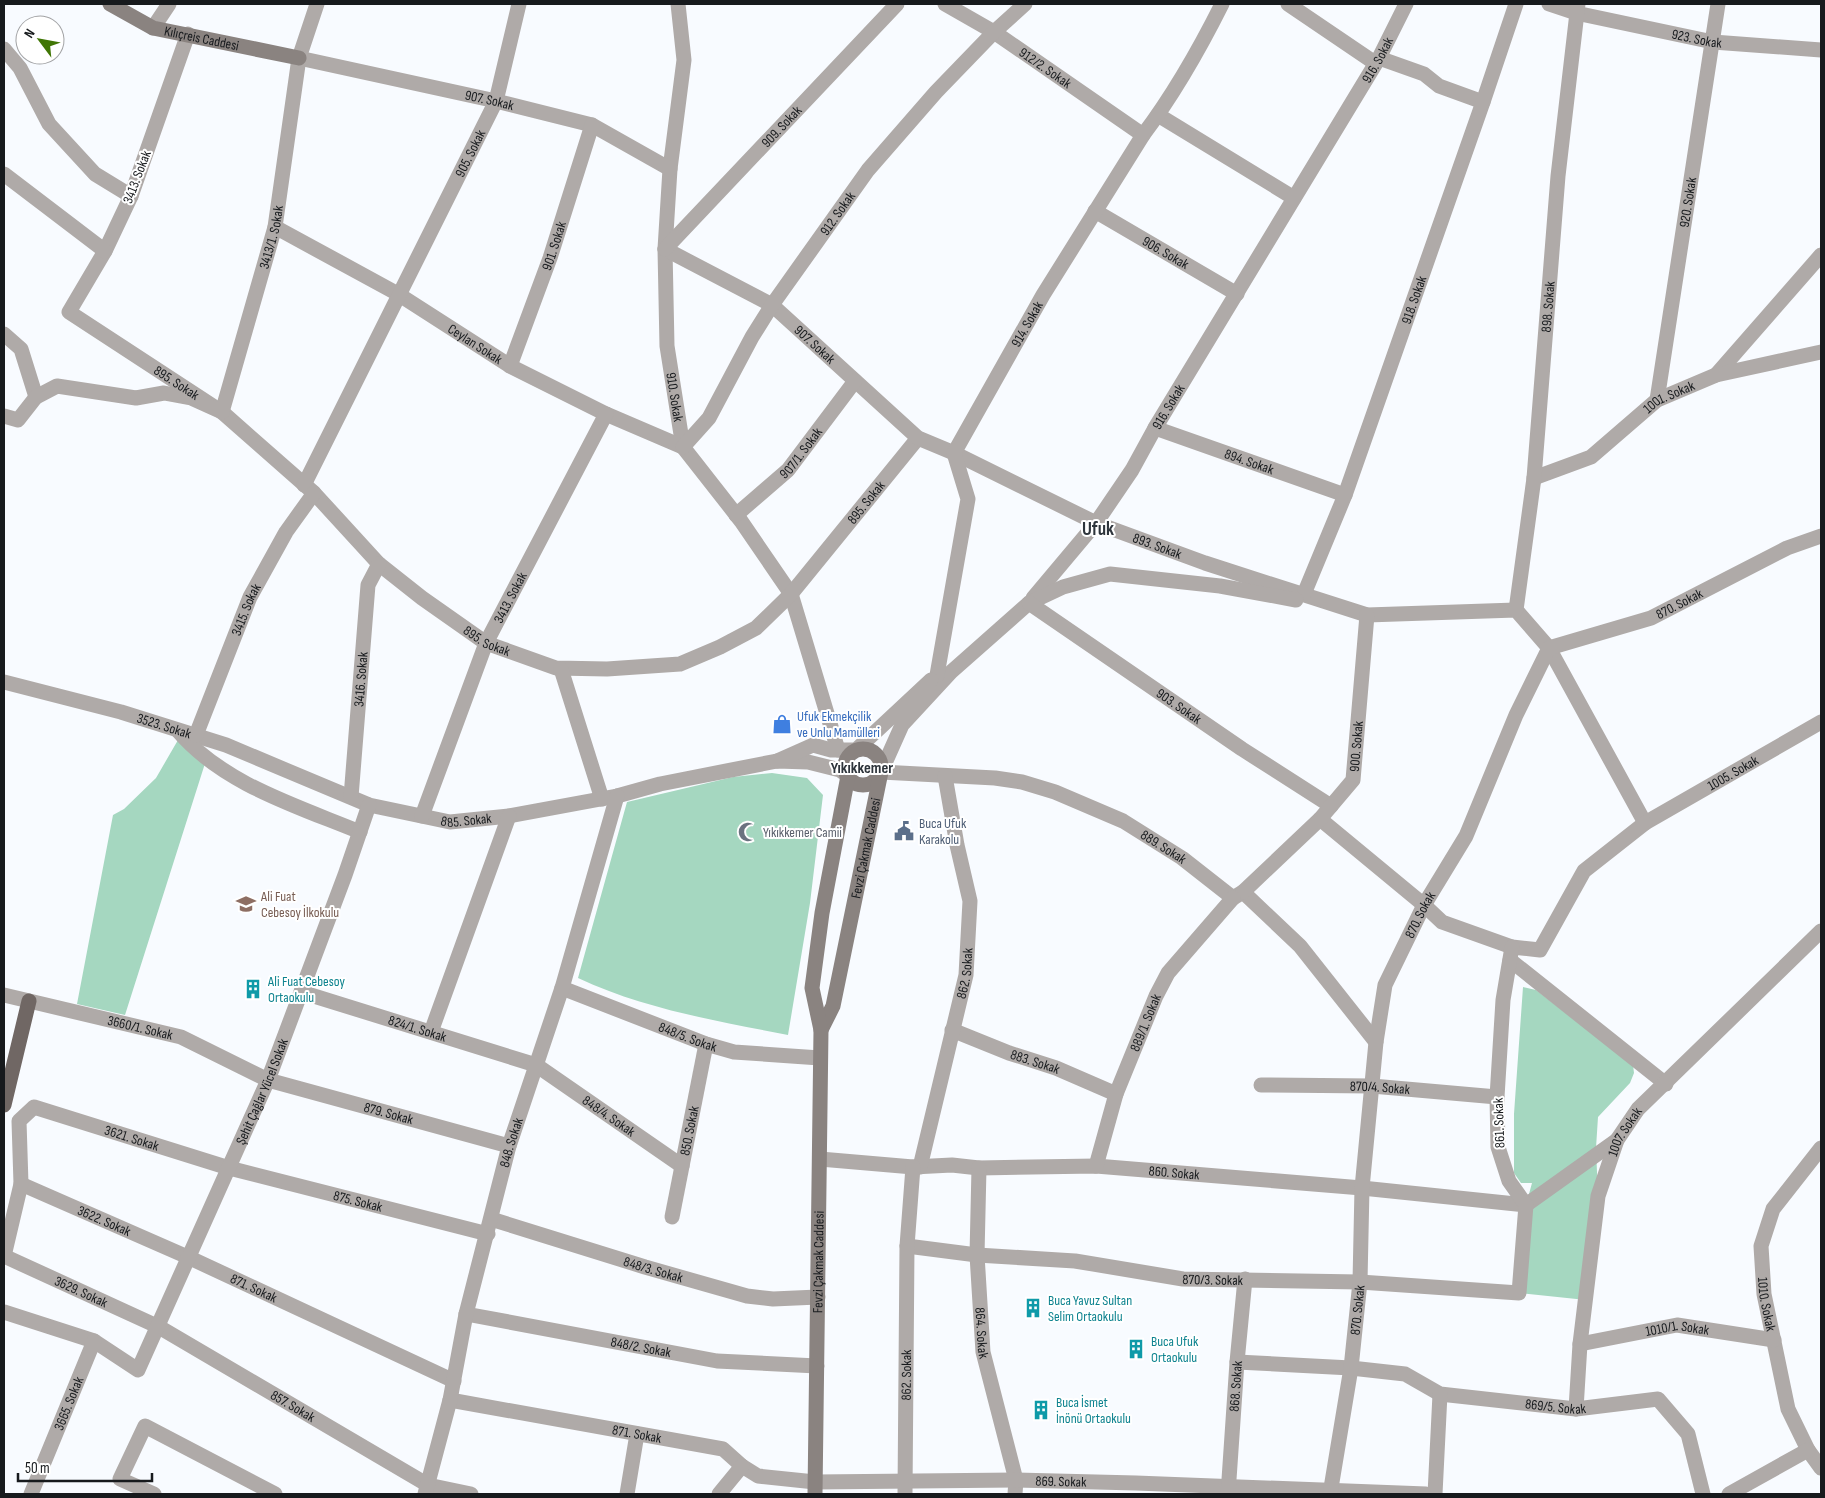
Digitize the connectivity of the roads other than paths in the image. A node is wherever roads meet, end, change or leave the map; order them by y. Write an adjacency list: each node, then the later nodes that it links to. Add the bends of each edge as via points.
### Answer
1 (110, 4): 16 (main road, Kılıçreis Caddesi)
2 (169, 4): 16 (street)
3 (317, 4): 22 (street, 3413/1. Sokak)
4 (520, 4): 24 (street, 905. Sokak)
5 (678, 4): 29 (street, 910. Sokak, via 684,60)
6 (897, 4): 36 (street, 909. Sokak)
7 (945, 4): 17 (street, 912/2. Sokak)
8 (1026, 4): 17 (street, 912. Sokak)
9 (1222, 4): 26 (street, 914. Sokak, via 1196,55)
10 (1288, 4): 23 (street)
11 (1406, 4): 23 (street, 916. Sokak)
12 (1516, 4): 25 (street, 918. Sokak)
13 (1549, 4): 15 (street, 923. Sokak)
14 (1718, 4): 19 (street, 920. Sokak)
15 (1577, 8): 19 (street, 923. Sokak); 57 (street, 898. Sokak, via 1558,176)
16 (152, 28): 18 (main road, Kılıçreis Caddesi)
17 (994, 32): 28 (street, 912/2. Sokak); 41 (street, 912. Sokak, via 868,170)
18 (188, 34): 22 (main road, Kılıçreis Caddesi); 31 (street, 3413. Sokak)
19 (1713, 42): 21 (street, 923. Sokak); 49 (street, 920. Sokak)
20 (4, 49): 31 (street, via 20,68 49,124 95,174)
21 (1821, 50)
22 (299, 58): 24 (street, 907. Sokak); 34 (street, 3413/1. Sokak)
23 (1377, 61): 25 (street, via 1424,74 1439,86); 32 (street, 916. Sokak)
24 (496, 101): 27 (street, 907. Sokak); 39 (street, 905. Sokak)
25 (1483, 102): 59 (street, 918. Sokak)
26 (1158, 115): 28 (street, 914. Sokak); 32 (street)
27 (592, 125): 29 (street, 907. Sokak); 45 (street, 901. Sokak, via 550,258)
28 (1142, 135): 33 (street, 914. Sokak)
29 (670, 169): 36 (street, 910. Sokak)
30 (4, 174): 37 (street)
31 (131, 196): 37 (street, 3413. Sokak)
32 (1294, 198): 40 (street, 916. Sokak)
33 (1095, 211): 40 (street, 906. Sokak); 56 (street, 914. Sokak, via 1043,295)
34 (275, 227): 39 (street, Ceylan Sokak); 50 (street, 3413/1. Sokak)
35 (1821, 248): 38 (street)
36 (665, 249): 41 (street, 907. Sokak); 55 (street, 910. Sokak, via 667,346)
37 (104, 251): 42 (street, 3413. Sokak)
38 (1821, 255): 46 (street)
39 (398, 294): 45 (street, Ceylan Sokak); 58 (street, 3415. Sokak)
40 (1237, 294): 53 (street, 916. Sokak)
41 (772, 305): 47 (street, 907. Sokak); 55 (street, 912. Sokak, via 709,418)
42 (69, 312): 50 (street, 895. Sokak)
43 (4, 334): 48 (street, via 21,349)
44 (1821, 352): 46 (street, 1001. Sokak)
45 (510, 366): 51 (street, Ceylan Sokak)
46 (1716, 375): 49 (street, 1001. Sokak)
47 (855, 381): 54 (street, 907. Sokak); 60 (street, 907/1. Sokak, via 788,470)
48 (36, 397): 50 (street, via 58,386 136,398 164,393 191,398); 52 (street, via 18,420)
49 (1657, 400): 57 (street, 1001. Sokak, via 1591,457)
50 (222, 412): 58 (street, 895. Sokak)
51 (606, 414): 55 (street, Ceylan Sokak); 70 (street, 3413. Sokak)
52 (4, 416)
53 (1155, 428): 59 (street, 894. Sokak); 61 (street, 916. Sokak, via 1132,470)
54 (918, 438): 56 (street, 907. Sokak); 64 (street, 895. Sokak)
55 (683, 447): 60 (street, 910. Sokak)
56 (954, 453): 61 (street, 893. Sokak); 73 (street, via 968,499)
57 (1534, 478): 68 (street, 898. Sokak)
58 (309, 489): 63 (street, 895. Sokak); 77 (street, 3415. Sokak, via 250,597)
59 (1345, 495): 65 (street, 918. Sokak)
60 (736, 515): 64 (street, 910. Sokak)
61 (1096, 523): 65 (street, 893. Sokak, via 1204,564); 66 (street, 916. Sokak)
62 (1821, 536): 71 (street, 870. Sokak, via 1787,548 1651,618)
63 (379, 564): 70 (street, 895. Sokak); 85 (street, 3416. Sokak, via 368,585)
64 (791, 594): 72 (street, 895. Sokak, via 756,628 680,664 607,670); 78 (street, 910. Sokak)
65 (1304, 594): 67 (street, 893. Sokak)
66 (1029, 603): 67 (street, 893. Sokak, via 1063,587 1110,574 1220,586); 73 (street, 916. Sokak); 81 (street, Fevzi Çakmak Caddesi, via 951,672 902,725); 88 (street, 903. Sokak)
67 (1341, 606): 69 (street, 893. Sokak)
68 (1516, 610): 69 (street, 893. Sokak); 71 (street)
69 (1367, 615): 88 (street, 900. Sokak, via 1353,780)
70 (486, 643): 72 (street, 895. Sokak); 89 (street, 3413. Sokak)
71 (1549, 648): 92 (street); 95 (street, 870. Sokak, via 1516,715 1466,836)
72 (561, 668): 86 (street)
73 (937, 675): 79 (street, 916. Sokak)
74 (4, 682): 76 (street, 3523. Sokak, via 122,712)
75 (1821, 722): 92 (street, 1005. Sokak)
76 (177, 730): 77 (street, 3523. Sokak); 93 (street, via 219,768 267,793)
77 (196, 736): 84 (street, 3523. Sokak, via 226,744)
78 (838, 750): 79 (street); 80 (street, via 813,746)
79 (856, 750): 81 (main road, via 867,749 877,755); 82 (main road, via 845,764)
80 (777, 761): 82 (street, via 808,762 840,770); 86 (street, 885. Sokak)
81 (881, 772): 82 (main road, via 868,784 857,784); 83 (street, 889. Sokak); 102 (main road, Fevzi Çakmak Caddesi, via 833,1006)
82 (848, 776): 102 (main road, Fevzi Çakmak Caddesi, via 822,913 812,988)
83 (945, 776): 94 (street, 889. Sokak, via 1022,782 1091,806 1123,821); 103 (street, 862. Sokak, via 970,901 966,976)
84 (321, 784): 85 (street, 885. Sokak)
85 (351, 797): 87 (street, 885. Sokak)
86 (610, 797): 90 (street, 885. Sokak); 98 (street, 848. Sokak)
87 (369, 805): 89 (street, 885. Sokak); 93 (street, Şehit Çağlar Yücel Sokak)
88 (1331, 806): 91 (street, 900. Sokak)
89 (422, 816): 90 (street, 885. Sokak, via 450,822)
90 (509, 816): 104 (street)
91 (1320, 820): 94 (street, 900. Sokak); 95 (street)
92 (1645, 823): 97 (street, 1005. Sokak, via 1584,871 1540,950)
93 (360, 832): 99 (street, Şehit Çağlar Yücel Sokak)
94 (1238, 895): 105 (street, 889. Sokak, via 1300,946); 113 (street, 889/1. Sokak, via 1168,973)
95 (1424, 905): 97 (street, via 1442,922); 105 (street, 870. Sokak, via 1385,985)
96 (1821, 931): 110 (street, 1007. Sokak)
97 (1511, 954): 110 (street); 114 (street, 861. Sokak, via 1503,1000)
98 (562, 988): 106 (street, 848/5. Sokak); 108 (street, 848. Sokak)
99 (301, 992): 104 (street, 824/1. Sokak); 109 (street, Şehit Çağlar Yücel Sokak)
100 (4, 995): 101 (street, 3660/1. Sokak)
101 (29, 1001): 109 (street, 3660/1. Sokak, via 181,1037); 115 (main road)
102 (821, 1030): 107 (main road, Fevzi Çakmak Caddesi)
103 (952, 1030): 113 (street, 883. Sokak); 122 (street, 862. Sokak)
104 (431, 1032): 108 (street, 824/1. Sokak)
105 (1376, 1042): 112 (street, 870. Sokak)
106 (706, 1044): 107 (street, 848/5. Sokak, via 734,1052); 120 (street, 850. Sokak)
107 (820, 1058): 119 (main road, Fevzi Çakmak Caddesi)
108 (536, 1064): 117 (street, 848. Sokak); 120 (street, 848/4. Sokak)
109 (268, 1080): 117 (street, 879. Sokak); 123 (street, Şehit Çağlar Yücel Sokak)
110 (1666, 1084): 116 (street, 1007. Sokak, via 1638,1109)
111 (1261, 1086): 112 (street, 870/4. Sokak)
112 (1372, 1086): 114 (street, 870/4. Sokak); 126 (street, 870. Sokak)
113 (1116, 1094): 121 (street, 889/1. Sokak)
114 (1498, 1097): 127 (street, 861. Sokak, via 1498,1147 1510,1181)
115 (4, 1105)
116 (1617, 1140): 127 (street); 142 (street, 1007. Sokak, via 1598,1196)
117 (509, 1146): 129 (street, 848. Sokak)
118 (1821, 1148): 140 (street, 1010. Sokak, via 1773,1209 1761,1246 1764,1294)
119 (820, 1159): 122 (street, 860. Sokak); 136 (main road, Fevzi Çakmak Caddesi)
120 (682, 1166): 128 (street, 850. Sokak)
121 (1096, 1166): 124 (street, 860. Sokak); 126 (street, 860. Sokak)
122 (916, 1167): 124 (street, 860. Sokak); 130 (street, 862. Sokak)
123 (229, 1168): 125 (street, 3621. Sokak, via 34,1108 19,1121); 129 (street, 875. Sokak); 133 (street, Şehit Çağlar Yücel Sokak)
124 (979, 1168): 132 (street, 864. Sokak)
125 (21, 1184): 131 (street); 133 (street, 3622. Sokak)
126 (1362, 1188): 127 (street, 860. Sokak); 135 (street, 870. Sokak)
127 (1526, 1205): 135 (street, 870/3. Sokak, via 1520,1293)
128 (672, 1217)
129 (490, 1226): 136 (street, 848/3. Sokak, via 747,1296 773,1299); 138 (street, 848. Sokak)
130 (907, 1246): 132 (street, 870/3. Sokak); 156 (street, 862. Sokak)
131 (4, 1256): 139 (street, 3629. Sokak)
132 (977, 1256): 134 (street, 870/3. Sokak, via 1075,1261 1183,1279); 154 (street, 864. Sokak, via 983,1352)
133 (190, 1258): 139 (street, Şehit Çağlar Yücel Sokak); 146 (street, 871. Sokak)
134 (1245, 1279): 135 (street, 870/3. Sokak); 143 (street, 868. Sokak)
135 (1360, 1282): 145 (street, 870. Sokak)
136 (818, 1297): 144 (main road, Fevzi Çakmak Caddesi)
137 (4, 1312): 141 (street)
138 (466, 1314): 144 (street, 848/2. Sokak, via 717,1361); 146 (street, 848. Sokak)
139 (159, 1327): 141 (street, Şehit Çağlar Yücel Sokak, via 138,1370); 158 (street, 857. Sokak)
140 (1774, 1340): 142 (street, 1010/1. Sokak, via 1677,1325); 151 (street, 1010. Sokak, via 1788,1409)
141 (94, 1342): 161 (street, 3665. Sokak)
142 (1580, 1344): 149 (street, 1007. Sokak)
143 (1237, 1362): 145 (street, 869/5. Sokak); 159 (street, 868. Sokak)
144 (817, 1366): 155 (main road, Fevzi Çakmak Caddesi)
145 (1351, 1368): 147 (street, 869/5. Sokak, via 1405,1374); 160 (street, 870. Sokak)
146 (454, 1381): 148 (street, 848. Sokak)
147 (1440, 1394): 149 (street, 869/5. Sokak); 168 (street)
148 (450, 1400): 150 (street, 871. Sokak); 158 (street, 848. Sokak)
149 (1576, 1409): 169 (street, 869/5. Sokak, via 1658,1399 1688,1434)
150 (637, 1434): 152 (street, 871. Sokak, via 723,1449); 165 (street)
151 (1808, 1450): 153 (street, 1010. Sokak); 170 (street)
152 (742, 1466): 155 (street, 871. Sokak, via 758,1476); 166 (street)
153 (1821, 1468)
154 (1015, 1487): 156 (street, 869. Sokak); 157 (street, 869. Sokak)
155 (815, 1488): 156 (street, 869. Sokak)
156 (906, 1488)
157 (1135, 1488): 159 (street, 869. Sokak)
158 (426, 1490): 164 (street, 857. Sokak)
159 (1229, 1491): 160 (street, 869. Sokak)
160 (1331, 1492): 167 (street, 869. Sokak)
161 (31, 1494)
162 (154, 1494): 163 (street, via 120,1479 145,1426)
163 (275, 1494)
164 (471, 1494)
165 (627, 1494)
166 (719, 1494)
167 (1426, 1494)
168 (1435, 1494)
169 (1703, 1494)
170 (1729, 1494)

